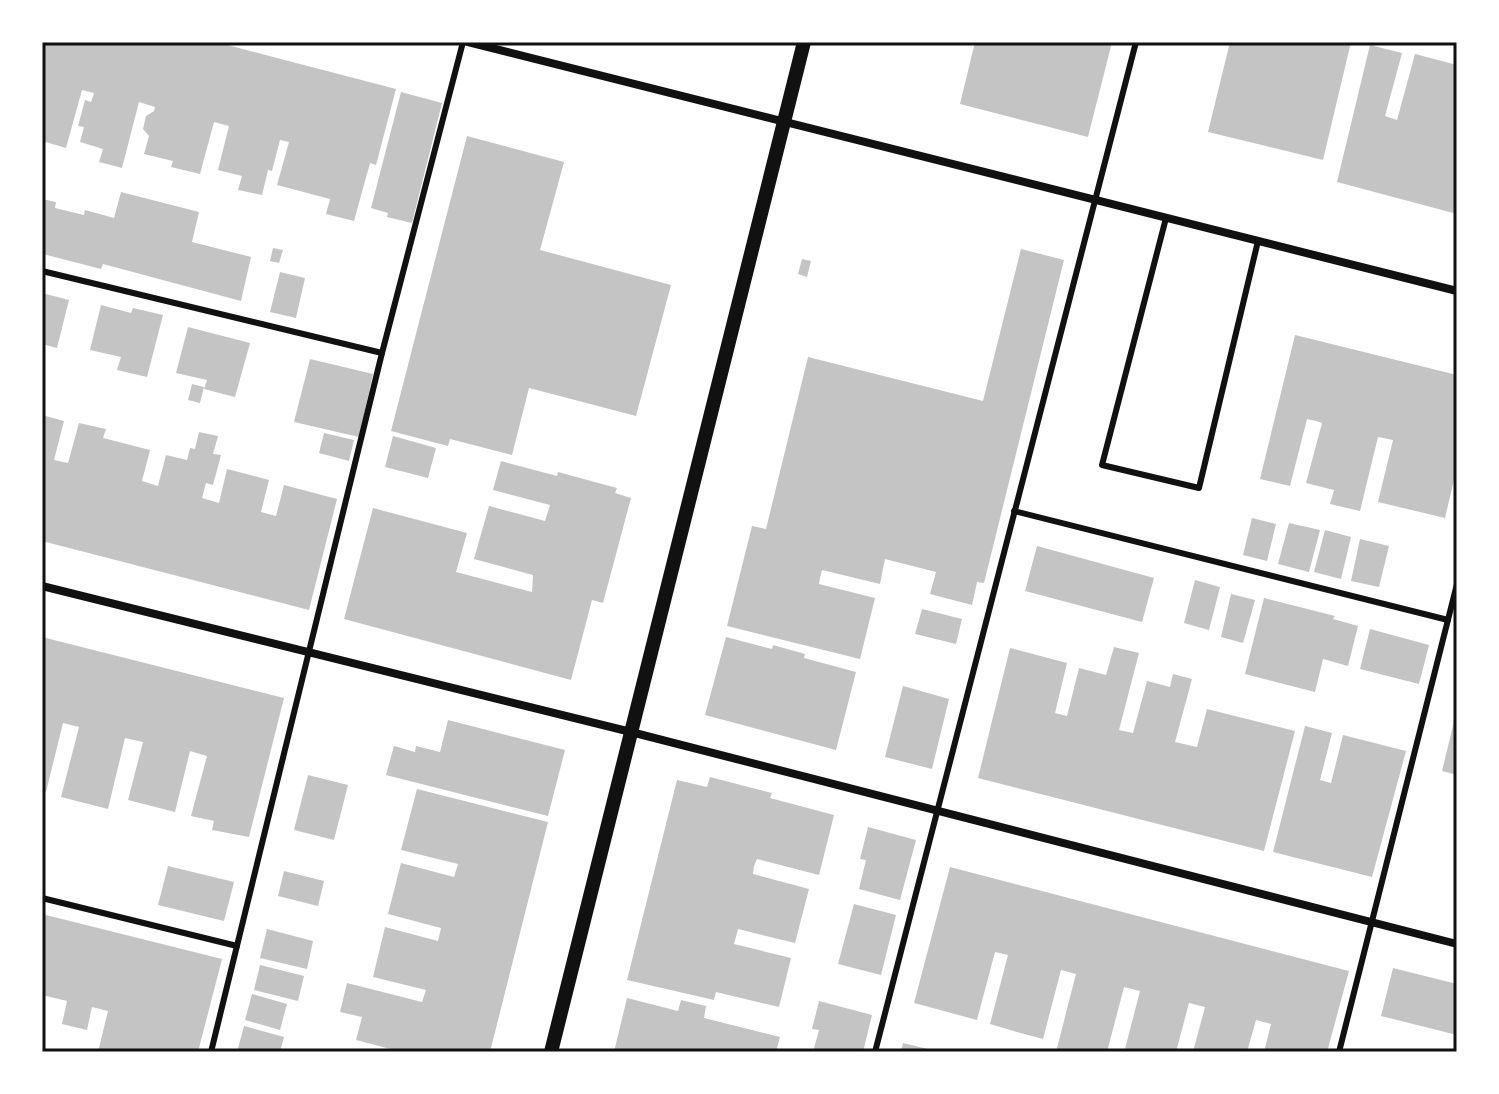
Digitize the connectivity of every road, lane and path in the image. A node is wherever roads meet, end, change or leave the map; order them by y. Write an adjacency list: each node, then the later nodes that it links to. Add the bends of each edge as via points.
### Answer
1 (465, 42): 4 (street); 10 (lane)
2 (804, 42): 4 (street)
3 (1136, 42): 5 (lane)
4 (784, 122): 5 (street); 17 (street)
5 (1095, 200): 6 (street); 11 (lane)
6 (1166, 218): 7 (street); 7 (lane, via 1102,465 1199,488)
7 (1258, 241): 9 (street)
8 (42, 271): 10 (lane)
9 (1457, 291)
10 (382, 353): 16 (lane)
11 (1014, 511): 15 (lane); 18 (lane)
12 (1457, 584): 14 (lane)
13 (42, 586): 16 (street)
14 (1456, 594): 15 (lane)
15 (1448, 620): 20 (lane)
16 (310, 654): 17 (street); 22 (lane)
17 (631, 732): 18 (street); 24 (street)
18 (937, 811): 20 (street); 25 (lane)
19 (42, 898): 22 (lane)
20 (1371, 922): 21 (street); 26 (lane)
21 (1457, 944)
22 (237, 946): 23 (lane)
23 (211, 1052)
24 (551, 1052)
25 (875, 1052)
26 (1339, 1052)

